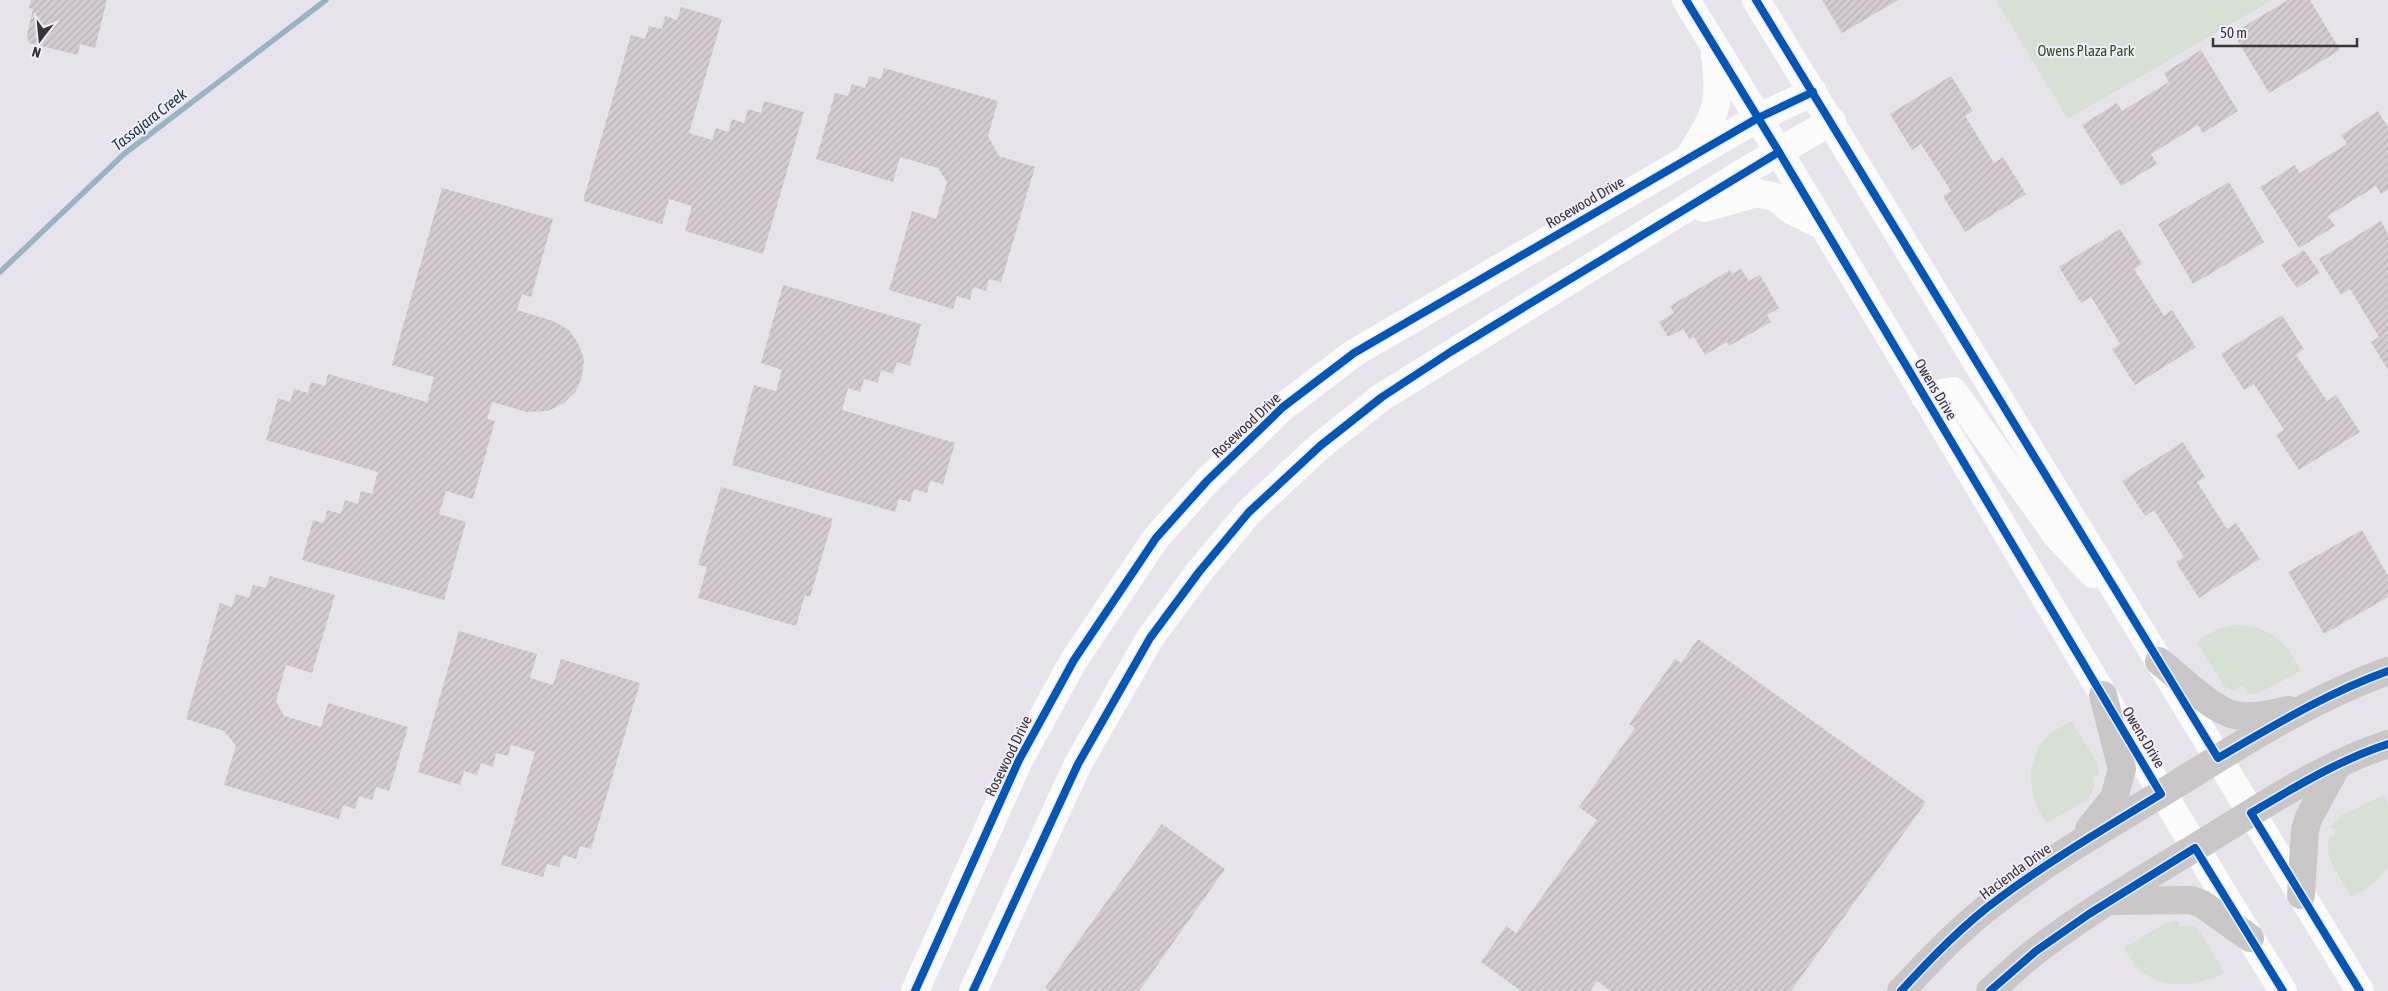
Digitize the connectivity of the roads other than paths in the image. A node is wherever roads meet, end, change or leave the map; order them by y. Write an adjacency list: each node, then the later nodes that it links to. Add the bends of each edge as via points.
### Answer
1 (1686, 0): 3 (street, Owens Drive)
2 (1756, 0): 4 (street)
3 (1714, 46): 5 (street, Owens Drive); 8 (street, via 1720,92 1711,123)
4 (1813, 92): 5 (street, Rosewood Drive); 6 (street)
5 (1758, 118): 7 (street, Owens Drive); 8 (street, Rosewood Drive)
6 (1832, 121): 7 (street); 12 (street)
7 (1779, 152): 9 (street); 10 (street, Owens Drive)
8 (1688, 158): 27 (street, Rosewood Drive, via 1354,353 1283,407 1207,481 1156,538 1074,660 1020,760)
9 (1676, 214): 10 (street, via 1757,193 1775,197 1791,210); 28 (street, via 1382,397 1320,446 1249,512 1150,638 1078,764)
10 (1823, 226): 11 (street, Owens Drive)
11 (1925, 397): 12 (street, via 1953,391 2058,537); 15 (street, Owens Drive)
12 (2129, 611): 13 (street)
13 (2159, 661): 16 (main road, via 2220,710 2235,715 2256,716); 18 (street)
14 (2388, 671): 16 (main road, Hacienda Drive)
15 (2103, 695): 20 (street, Owens Drive); 22 (main road, via 2122,769 2119,786 2114,798)
16 (2308, 706): 18 (main road, Hacienda Drive)
17 (2388, 744): 19 (main road)
18 (2218, 758): 20 (main road, Hacienda Drive); 21 (street)
19 (2338, 764): 21 (main road); 24 (main road, via 2309,816 2305,830)
20 (2161, 794): 22 (main road, Hacienda Drive); 23 (street, Owens Drive)
21 (2251, 813): 23 (main road); 24 (street)
22 (2075, 846): 29 (main road, Hacienda Drive, via 1999,898 1949,941)
23 (2195, 848): 25 (main road); 26 (street, Owens Drive)
24 (2301, 895): 32 (street)
25 (2110, 901): 26 (main road, via 2191,900 2202,904); 30 (main road, via 2036,951)
26 (2250, 938): 31 (street, Owens Drive)
27 (915, 991)
28 (973, 991)
29 (1901, 991)
30 (1990, 991)
31 (2283, 991)
32 (2360, 991)

